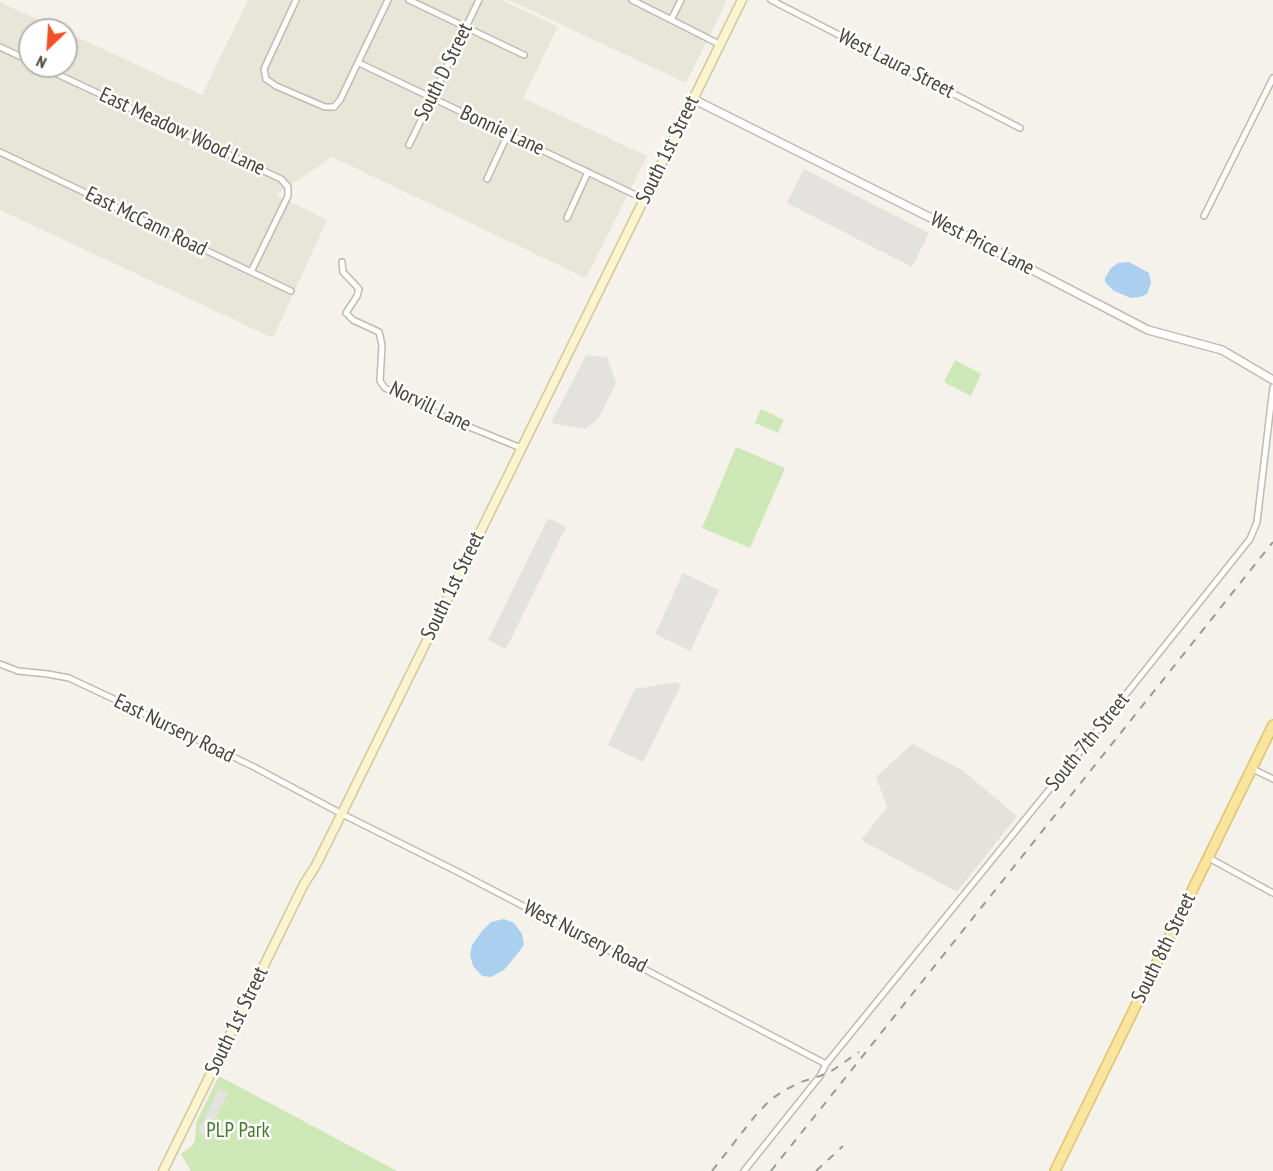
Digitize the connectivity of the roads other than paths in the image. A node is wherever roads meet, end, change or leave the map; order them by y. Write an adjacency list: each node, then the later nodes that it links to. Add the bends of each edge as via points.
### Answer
1 (296, 0): 15 (street, via 264,69 266,79 325,107 333,107)
2 (387, 0): 15 (street)
3 (409, 0): 10 (street)
4 (479, 0): 10 (street, South D Street)
5 (632, 0): 9 (street)
6 (681, 0): 9 (street)
7 (742, 0): 11 (main road, South 1st Street)
8 (771, 0): 20 (street, West Laura Street)
9 (671, 20): 11 (street)
10 (466, 27): 14 (street); 18 (street, South D Street)
11 (721, 45): 19 (main road, South 1st Street)
12 (0, 47): 13 (street)
13 (18, 55)
14 (524, 55)
15 (359, 63): 18 (street, Bonnie Lane)
16 (66, 78): 30 (street, East Meadow Wood Lane, via 281,178 288,187 288,196)
17 (1273, 78): 27 (street)
18 (432, 98): 21 (street, Bonnie Lane); 22 (street, South D Street)
19 (693, 99): 26 (main road, South 1st Street); 32 (street, West Price Lane, via 1148,330 1222,350)
20 (1020, 128)
21 (508, 134): 24 (street, Bonnie Lane); 25 (street)
22 (409, 145)
23 (0, 152): 30 (street, East McCann Road)
24 (588, 172): 26 (street, Bonnie Lane); 28 (street)
25 (487, 179)
26 (644, 199): 34 (main road, South 1st Street)
27 (1204, 216)
28 (567, 218)
29 (342, 262): 34 (street, Norvill Lane, via 343,272 359,289 346,313 352,320 379,332 380,381 385,388)
30 (251, 272): 31 (street, East McCann Road)
31 (291, 291)
32 (1273, 380)
33 (1273, 387): 42 (street, South 7th Street, via 1257,522 1250,538)
34 (521, 448): 39 (main road, South 1st Street)
35 (0, 664): 39 (street, East Nursery Road, via 18,671 69,678)
36 (1273, 724): 37 (main road, South 8th Street)
37 (1251, 768): 38 (street); 40 (main road, South 8th Street)
38 (1273, 779)
39 (342, 814): 42 (street, West Nursery Road); 43 (main road, South 1st Street)
40 (1209, 858): 41 (street); 45 (main road, South 8th Street)
41 (1273, 893)
42 (826, 1064): 44 (street, South 7th Street)
43 (166, 1169)
44 (744, 1171)
45 (1055, 1171)

